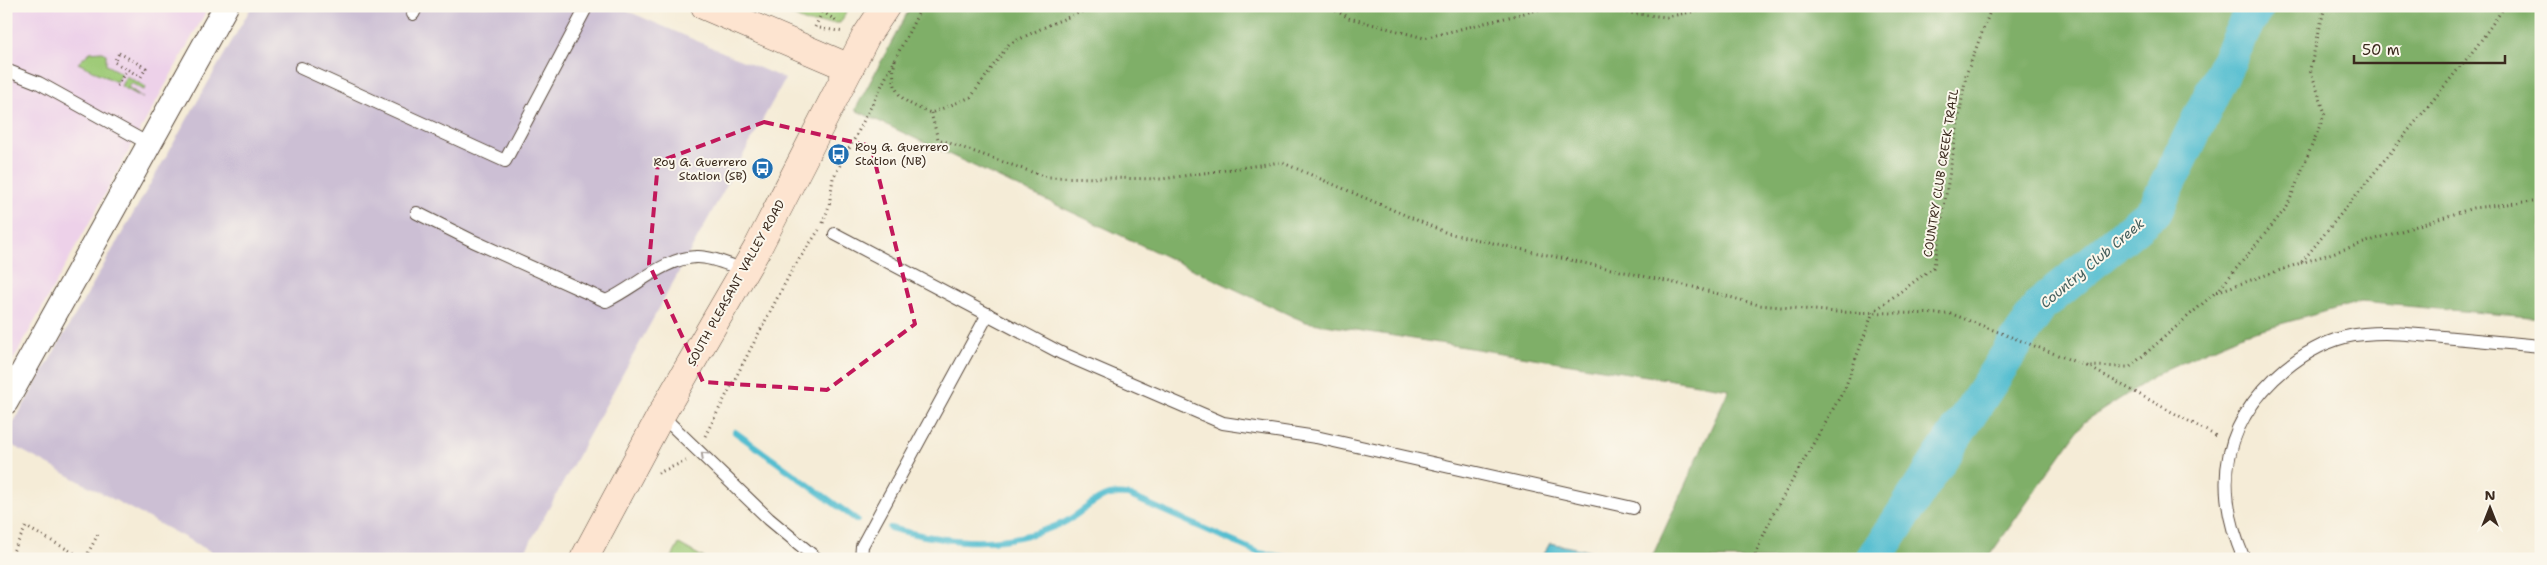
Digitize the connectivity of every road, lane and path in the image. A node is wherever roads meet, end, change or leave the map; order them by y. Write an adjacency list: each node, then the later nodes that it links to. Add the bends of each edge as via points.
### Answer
1 (226, 6): 26 (street)
2 (586, 6): 20 (lane, via 505,162)
3 (704, 6): 21 (main road)
4 (814, 6): 16 (path)
5 (825, 6): 16 (path)
6 (886, 6): 21 (main road, SOUTH PLEASANT VALLEY ROAD)
7 (922, 6): 19 (path)
8 (1096, 6): 25 (path, via 1009,44 971,97)
9 (1327, 6): 10 (path, via 1349,18 1424,38)
10 (1553, 6)
11 (1562, 6): 12 (path, via 1667,17)
12 (1719, 6)
13 (1992, 6): 33 (path, COUNTRY CLUB CREEK TRAIL, via 1966,75 1934,267)
14 (2325, 6): 32 (path, via 2310,70 2325,113 2287,207)
15 (2505, 6): 30 (path, via 2477,46)
16 (821, 12): 17 (path); 18 (path)
17 (838, 22)
18 (815, 27)
19 (896, 54): 25 (path, via 894,71 898,92 906,104); 40 (path, via 833,178 826,217 792,268)
20 (301, 68)
21 (850, 68): 31 (main road, SOUTH PLEASANT VALLEY ROAD)
22 (127, 69): 22 (path, via 141,77 146,68 119,53 114,62); 24 (path)
23 (6, 70): 26 (lane, via 39,83)
24 (117, 86)
25 (931, 113): 33 (path, via 938,139 1046,177 1162,179 1281,162 1447,233 1693,286 1759,305)
26 (149, 144): 37 (street)
27 (2541, 200): 30 (path, via 2473,208)
28 (417, 213): 31 (lane, via 606,301 627,291 669,262 697,256)
29 (835, 234): 34 (lane)
30 (2300, 263): 32 (path)
31 (746, 270): 38 (main road, SOUTH PLEASANT VALLEY ROAD)
32 (2216, 292): 36 (path, via 2130,368)
33 (1873, 312): 36 (path, via 1952,314); 47 (path, via 1845,388 1772,516)
34 (988, 314): 41 (lane, via 1061,353 1223,423 1316,437); 46 (lane, via 862,546)
35 (2541, 346): 39 (lane, via 2406,334 2344,337 2289,365 2244,414)
36 (2086, 366): 39 (path)
37 (6, 402)
38 (661, 415): 40 (lane); 44 (main road, SOUTH PLEASANT VALLEY ROAD)
39 (2231, 444): 48 (lane, via 2226,484 2228,509)
40 (698, 449): 45 (lane, one-way to 40, via 769,519)
41 (1634, 508)
42 (98, 534): 43 (path, via 85,559 26,527)
43 (9, 559)
44 (584, 559)
45 (817, 559)
46 (861, 559)
47 (1754, 559)
48 (2244, 559)

